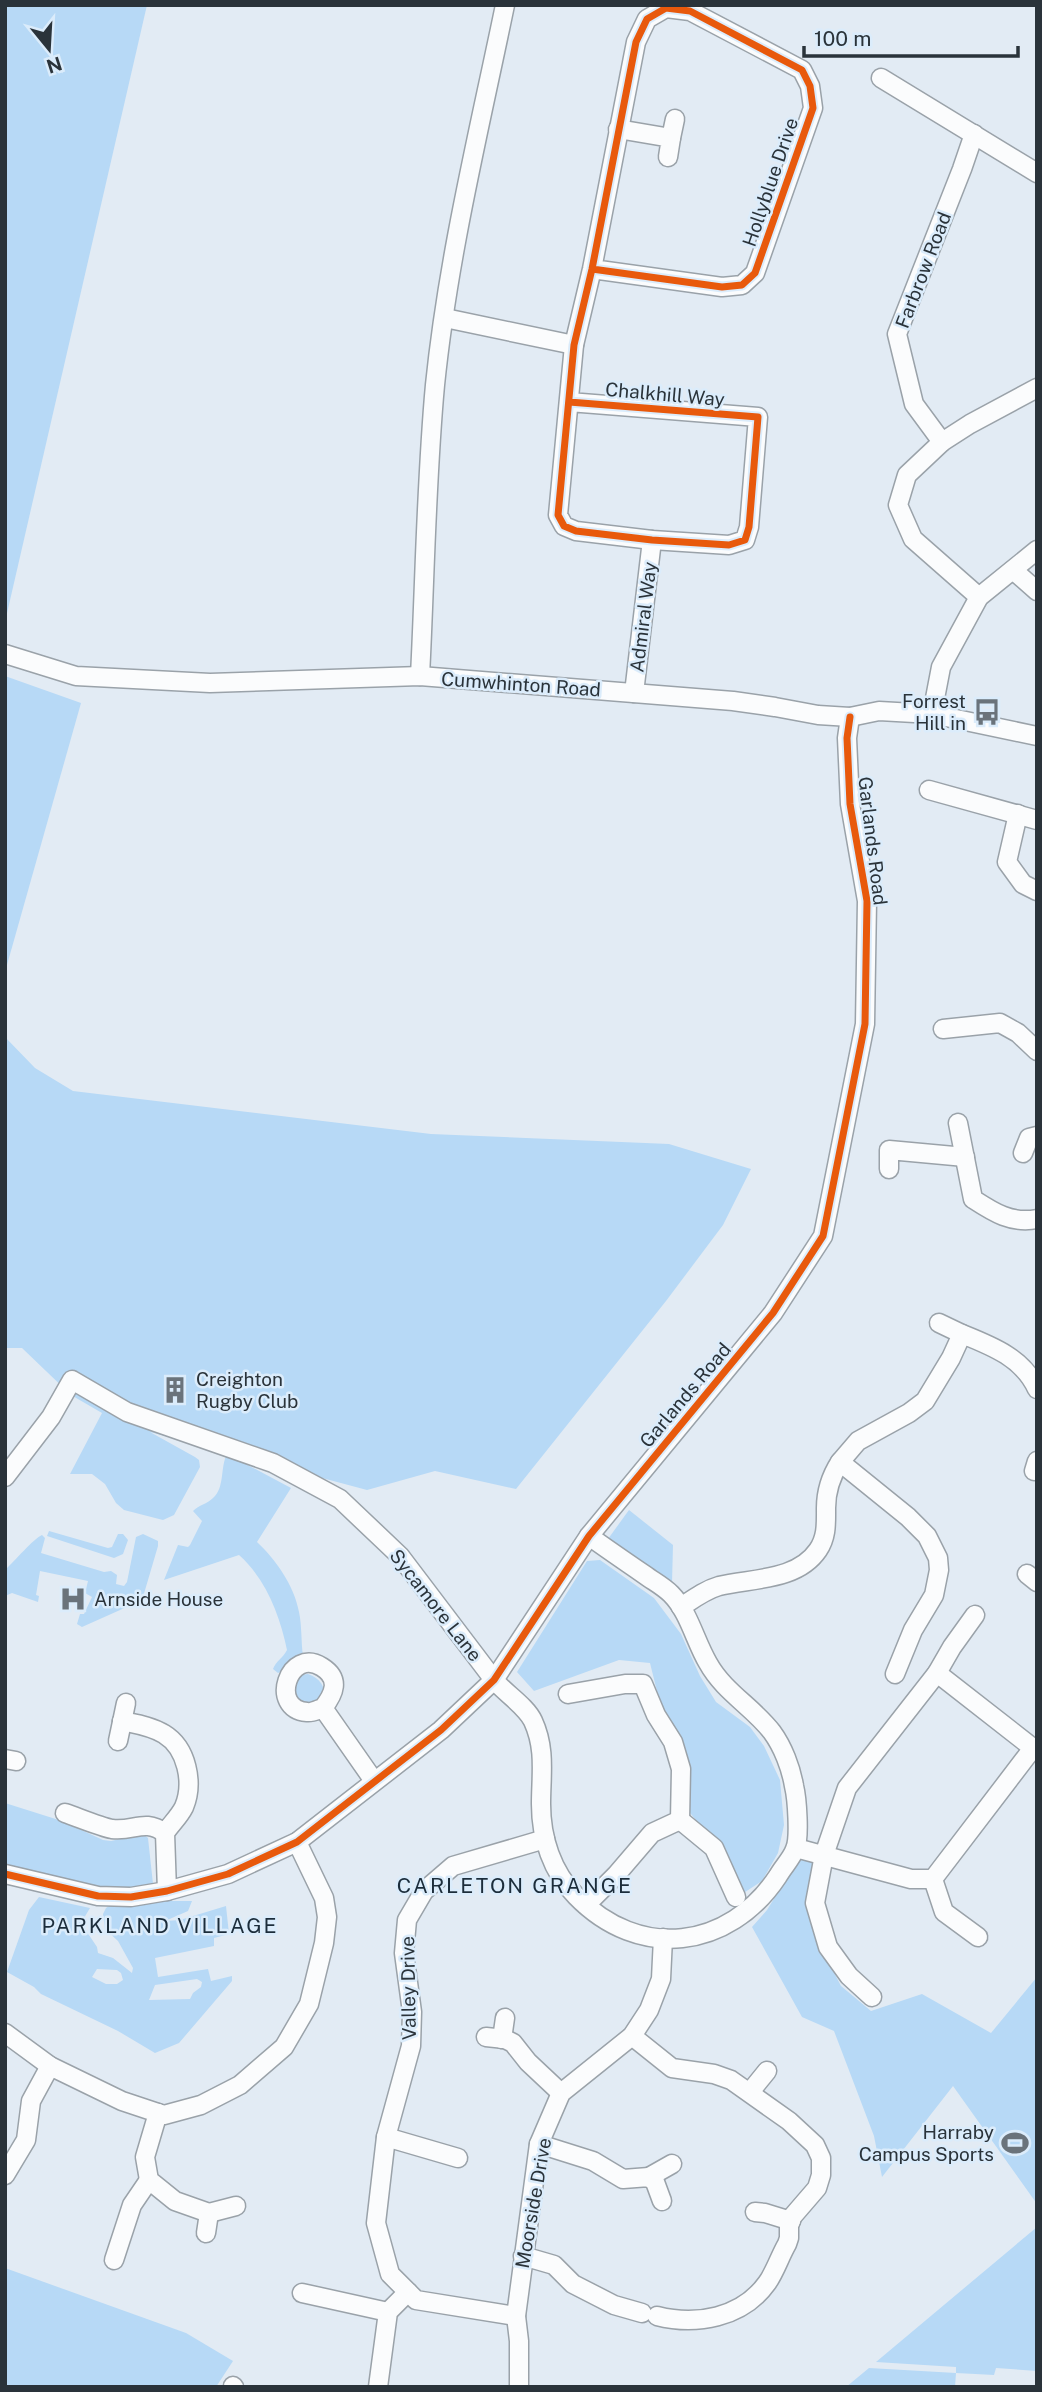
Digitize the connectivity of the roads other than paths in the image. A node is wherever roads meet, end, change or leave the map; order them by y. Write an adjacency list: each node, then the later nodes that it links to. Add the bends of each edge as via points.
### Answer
1 (505, 5): 10 (street)
2 (881, 78): 5 (street)
3 (675, 119): 6 (street)
4 (618, 129): 6 (street); 9 (street, Hollyblue Drive); 9 (street, Hollyblue Drive, via 636,42 647,19 666,8 690,11 802,70 810,86 813,108 755,273 742,285 722,287)
5 (974, 134): 8 (street); 14 (street, Farbrow Road, via 897,334 914,404)
6 (671, 138): 7 (street)
7 (668, 158)
8 (1037, 173)
9 (592, 269): 11 (street, Hollyblue Drive)
10 (444, 318): 11 (street); 21 (street, via 427,492)
11 (574, 345): 13 (street, Hollyblue Drive)
12 (1037, 388): 14 (street)
13 (569, 402): 15 (street, Hollyblue Drive, via 558,514 564,526); 15 (street, Chalkhill Way, via 758,417 744,540 729,545)
14 (942, 442): 19 (street, via 907,474 898,505 913,539)
15 (652, 540): 22 (street, Admiral Way)
16 (1037, 550): 17 (street)
17 (1013, 570): 18 (street); 19 (street)
18 (1037, 591)
19 (979, 597): 23 (street, via 941,667)
20 (5, 654): 21 (street, Cumwhinton Road, via 76,676 210,683)
21 (420, 676): 22 (street, Cumwhinton Road)
22 (634, 693): 24 (street, Cumwhinton Road)
23 (932, 715): 24 (street, Cumwhinton Road, via 879,711); 25 (street, Cumwhinton Road)
24 (850, 717): 43 (street, Garlands Road, via 850,804 867,901 865,1024 822,1236 773,1313)
25 (1037, 736)
26 (929, 790): 27 (street)
27 (1018, 814): 28 (street); 29 (street, via 1007,862 1023,884)
28 (1037, 820)
29 (1037, 891)
30 (943, 1029): 31 (street, via 1000,1023)
31 (1037, 1051)
32 (958, 1123): 35 (street)
33 (1037, 1136): 34 (street, via 1029,1138)
34 (1023, 1153)
35 (965, 1157): 36 (street, via 889,1150); 37 (street, via 973,1199 999,1216 1024,1222)
36 (889, 1169)
37 (1037, 1219)
38 (939, 1323): 39 (street)
39 (962, 1334): 40 (street, via 1012,1357); 41 (street, via 925,1401 858,1441)
40 (1037, 1389)
41 (841, 1462): 44 (street, via 828,1487 827,1528 811,1559 780,1575 716,1587); 47 (street, via 908,1517 927,1536 938,1558 934,1595)
42 (5, 1477): 48 (street, Sycamore Lane, via 51,1417 72,1380 127,1412 273,1463 340,1499 400,1556)
43 (589, 1536): 44 (street, via 670,1593); 48 (street, Garlands Road)
44 (681, 1607): 61 (street, via 717,1678 773,1733 783,1752 794,1786)
45 (975, 1615): 46 (street)
46 (937, 1673): 54 (street); 62 (street, via 847,1787)
47 (895, 1674)
48 (494, 1680): 55 (street, Garlands Road); 59 (street, Sycamore Lane, via 525,1708 540,1740)
49 (568, 1694): 57 (street, via 643,1684 673,1742 681,1769)
50 (127, 1703): 52 (street)
51 (323, 1708): 55 (street)
52 (122, 1721): 53 (street); 58 (street, via 162,1733 185,1761 187,1798)
53 (118, 1741)
54 (1035, 1749): 64 (street)
55 (374, 1781): 60 (street, Garlands Road)
56 (65, 1813): 58 (street, via 114,1829 150,1825)
57 (680, 1820): 66 (street, via 714,1848); 67 (street, via 652,1833)
58 (165, 1833): 65 (street)
59 (545, 1839): 67 (street, Sycamore Lane, via 561,1878); 79 (street, Valley Drive, via 453,1866 424,1891 407,1920 404,1953 412,2012 411,2046)
60 (297, 1842): 65 (street, Garlands Road, via 228,1874); 78 (street, via 324,1898 327,1917 309,2004 284,2047 240,2085 201,2105)
61 (796, 1848): 62 (street); 69 (street, Sycamore Lane, via 765,1895 733,1922 699,1935)
62 (824, 1855): 64 (street, via 911,1879); 70 (street, via 816,1903 828,1947)
63 (5, 1874): 65 (street, Garlands Road, via 98,1896 131,1898)
64 (933, 1879): 68 (street, via 944,1912)
65 (167, 1891)
66 (736, 1897)
67 (586, 1905): 69 (street, Sycamore Lane, via 621,1930)
68 (978, 1937)
69 (663, 1938): 73 (street, Moorside Drive, via 661,1979)
70 (872, 1997)
71 (505, 2018): 77 (street, via 494,2038 518,2048)
72 (5, 2033): 74 (street)
73 (632, 2036): 76 (street, via 673,2068 723,2077); 77 (street, Moorside Drive)
74 (50, 2066): 78 (street); 83 (street, via 31,2101 26,2140)
75 (767, 2071): 76 (street)
76 (750, 2092): 90 (street, via 801,2131 821,2158 817,2188)
77 (561, 2093): 80 (street, Moorside Drive)
78 (158, 2113): 85 (street, via 145,2157)
79 (386, 2137): 81 (street); 94 (street, Valley Drive, via 376,2223 390,2274)
80 (539, 2144): 84 (street, via 593,2161 623,2179); 92 (street, Moorside Drive)
81 (458, 2158)
82 (672, 2164): 84 (street)
83 (5, 2175)
84 (649, 2177): 86 (street)
85 (149, 2180): 89 (street, via 175,2201); 93 (street, via 132,2206)
86 (662, 2201)
87 (236, 2206): 89 (street)
88 (755, 2212): 90 (street)
89 (209, 2213): 91 (street)
90 (791, 2221): 92 (street, via 789,2238 767,2283 743,2306 715,2318 672,2320 614,2305 573,2284 554,2265)
91 (206, 2234)
92 (523, 2256): 97 (street, Moorside Drive)
93 (114, 2260)
94 (408, 2292): 96 (street); 97 (street, via 416,2300)
95 (302, 2293): 96 (street)
96 (388, 2312): 98 (street)
97 (516, 2316): 99 (street, Moorside Drive)
98 (378, 2387)
99 (519, 2387)

